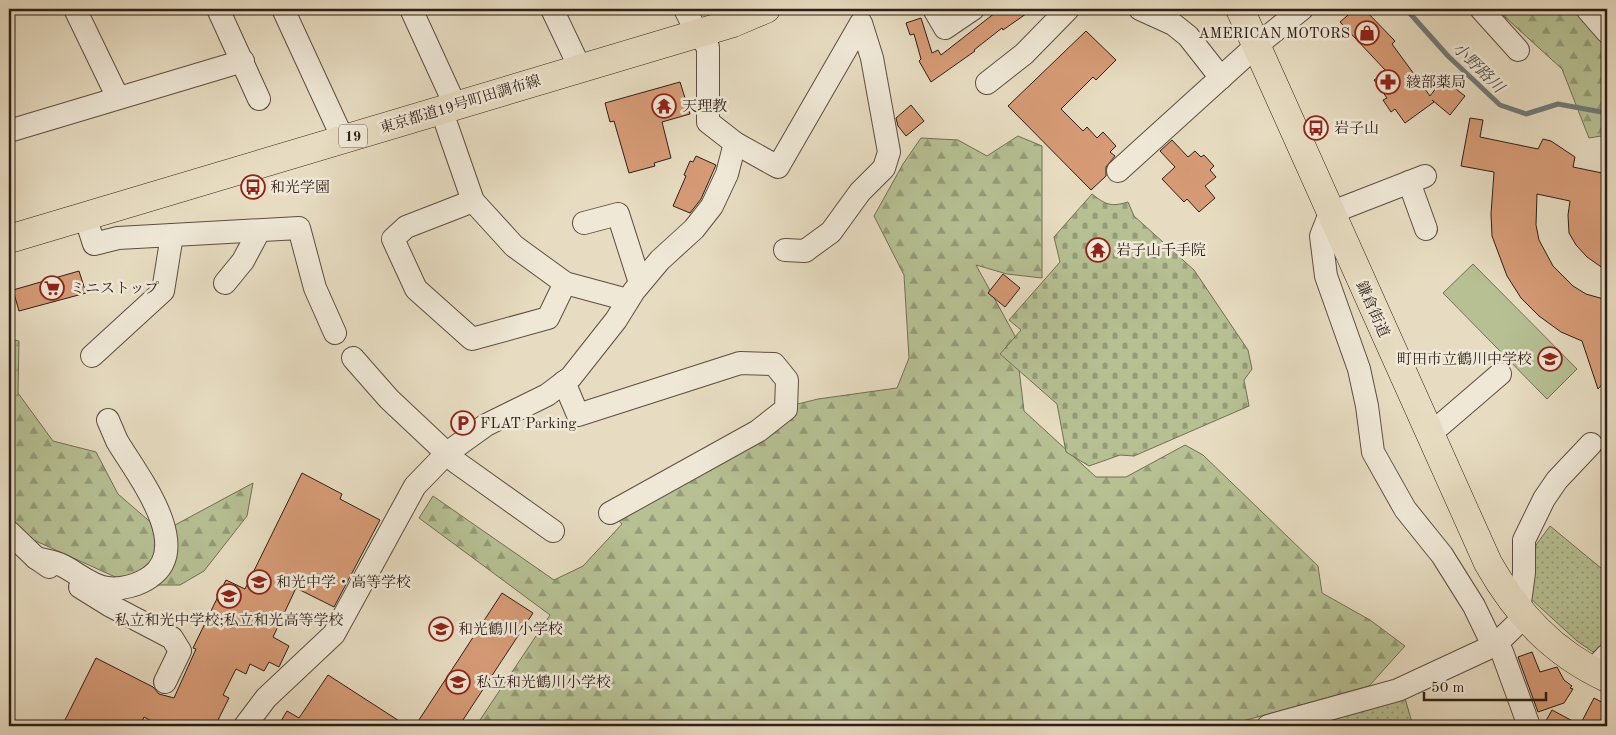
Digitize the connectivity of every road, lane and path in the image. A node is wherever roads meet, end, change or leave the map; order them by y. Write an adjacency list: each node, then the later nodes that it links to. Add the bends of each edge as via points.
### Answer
1 (75, 9): 23 (street)
2 (218, 9): 19 (street)
3 (283, 9): 27 (street)
4 (411, 9): 25 (street)
5 (552, 9): 20 (street)
6 (766, 9): 15 (main road, 東京都道19号町田調布線 / 19, via 733,23)
7 (934, 9): 8 (street, via 945,28)
8 (973, 9)
9 (1068, 9): 22 (street, via 1024,54)
10 (1140, 9): 21 (street, via 1173,24 1188,36)
11 (1240, 9): 17 (main road, 鎌倉街道)
12 (1302, 9): 17 (street)
13 (1481, 9): 18 (street)
14 (1587, 9): 16 (street)
15 (691, 21): 20 (main road, 東京都道19号町田調布線 / 19); 28 (street, via 708,48 708,122)
16 (1607, 32)
17 (1257, 45): 21 (street); 31 (main road, 鎌倉街道)
18 (1518, 50)
19 (243, 61): 23 (street); 24 (street)
20 (580, 68): 25 (main road, 東京都道19号町田調布線 / 19)
21 (1221, 78): 29 (street)
22 (987, 83)
23 (118, 98): 26 (street)
24 (259, 99)
25 (448, 107): 27 (main road, 東京都道19号町田調布線 / 19); 30 (street)
26 (9, 131)
27 (343, 138): 32 (main road, 東京都道19号町田調布線 / 19)
28 (735, 143): 38 (street, via 778,167 861,23 872,58 890,152 886,165 860,192 831,232 805,251); 41 (street, via 728,174 712,206)
29 (1118, 171)
30 (473, 201): 40 (street, via 514,246); 40 (street, via 406,227 394,239 416,289 430,302 472,339 548,318)
31 (1330, 213): 34 (street, via 1417,179); 48 (main road, 鎌倉街道); 56 (street, via 1320,236 1326,276 1358,369 1373,452 1405,509 1442,555)
32 (85, 216): 36 (street, via 94,244 118,238); 37 (main road, 東京都道19号町田調布線 / 19)
33 (584, 223): 41 (street, via 618,214)
34 (1426, 229)
35 (259, 231): 36 (street); 39 (street, via 243,261); 42 (street, via 299,228 315,288)
36 (172, 235): 43 (street, via 162,291)
37 (9, 239)
38 (784, 250)
39 (225, 283)
40 (565, 283): 41 (street)
41 (634, 292): 46 (street, via 596,347)
42 (335, 332)
43 (92, 356)
44 (353, 358): 50 (street, via 389,399)
45 (1500, 374): 48 (street)
46 (564, 382): 50 (street, via 547,395 486,425); 51 (street, via 578,415 740,363 774,364 787,380 786,409 779,415)
47 (108, 420): 54 (street, via 161,520 167,546 164,559 156,573 142,582 122,588 106,588 59,564)
48 (1430, 435): 55 (main road, 鎌倉街道, via 1488,563 1504,592)
49 (1591, 444): 55 (street, via 1557,480 1524,540)
50 (447, 453): 52 (street); 59 (street, via 415,486 334,634 266,698)
51 (610, 513)
52 (553, 531)
53 (9, 532): 54 (street)
54 (36, 558): 58 (street, via 109,606 172,638 180,650)
55 (1522, 614): 56 (street); 57 (main road, 鎌倉街道, via 1562,653)
56 (1496, 645): 60 (street, via 1398,690); 61 (street, via 1502,652)
57 (1602, 668)
58 (165, 682)
59 (245, 726)
60 (1268, 726)
61 (1529, 726)

